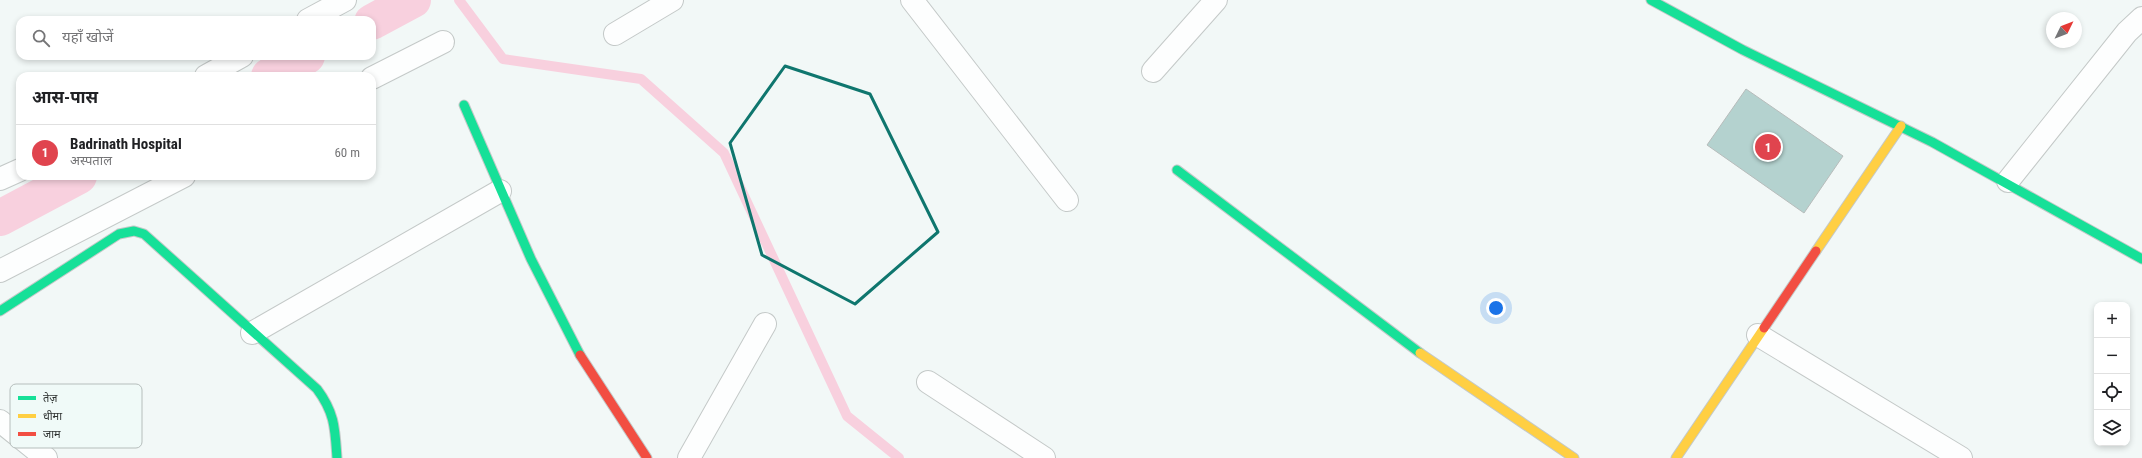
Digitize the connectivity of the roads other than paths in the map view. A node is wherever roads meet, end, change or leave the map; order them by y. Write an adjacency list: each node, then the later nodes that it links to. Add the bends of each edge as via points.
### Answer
1 (345, 0): 6 (street)
2 (672, 0): 8 (street)
3 (912, 0): 22 (street)
4 (1216, 0): 11 (street)
5 (1651, 0): 15 (street, via 1698,27)
6 (315, 16)
7 (2142, 18): 20 (street, via 2127,32)
8 (615, 34)
9 (443, 42): 13 (street)
10 (235, 60): 12 (street)
11 (1153, 71)
12 (213, 72)
13 (376, 76)
14 (464, 105): 21 (street)
15 (1901, 126): 20 (street); 28 (street)
16 (1176, 170): 38 (street, via 1440,369)
17 (16, 172): 18 (street)
18 (0, 179)
19 (176, 180): 24 (street)
20 (2008, 181): 23 (street)
21 (500, 191): 27 (street); 35 (street, via 525,249 577,350)
22 (1068, 200)
23 (2142, 259)
24 (0, 271)
25 (0, 311): 27 (street, via 119,234 134,230 144,234 157,245)
26 (765, 324): 36 (street)
27 (252, 333): 34 (street, via 317,389 327,401 334,416)
28 (1758, 335): 39 (street); 40 (street)
29 (928, 382): 37 (street)
30 (0, 421): 31 (street)
31 (10, 429)
32 (34, 448): 33 (street)
33 (46, 458)
34 (337, 458)
35 (647, 458)
36 (689, 458)
37 (1044, 458)
38 (1574, 458)
39 (1676, 458)
40 (1961, 458)

